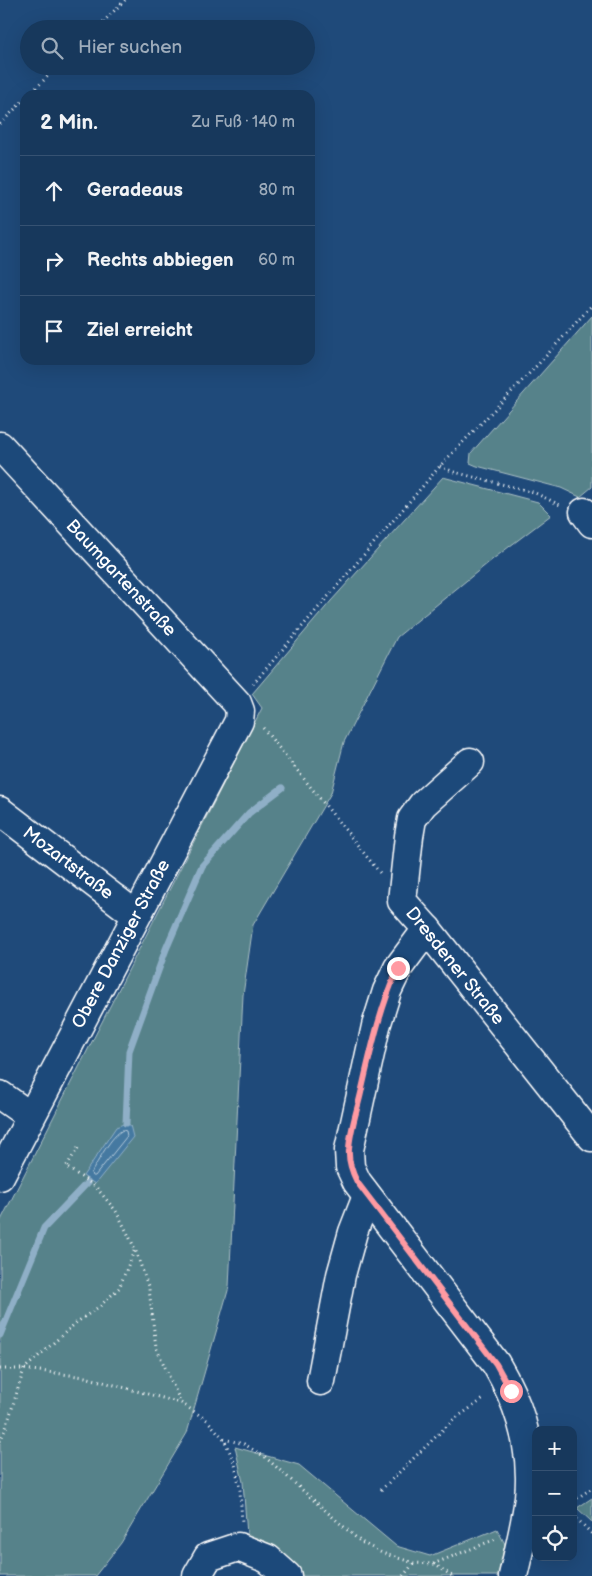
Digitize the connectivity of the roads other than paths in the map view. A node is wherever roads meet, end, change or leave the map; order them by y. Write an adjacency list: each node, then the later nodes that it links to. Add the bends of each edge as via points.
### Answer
1 (0, 446): 2 (street, Baumgartenstraße)
2 (238, 707): 5 (street, Obere Danziger Straße, via 238,721)
3 (470, 762): 6 (street, Dresdener Straße, via 423,804 412,819 402,901)
4 (0, 811): 5 (street, Mozartstraße)
5 (136, 916): 8 (street, Obere Danziger Straße)
6 (427, 930): 9 (street, Dresdener Straße); 11 (street, via 398,968 387,991 352,1132 350,1167)
7 (0, 1095): 8 (street)
8 (30, 1116): 10 (street, Obere Danziger Straße)
9 (592, 1137)
10 (0, 1176)
11 (367, 1196): 12 (street, via 341,1275); 15 (street, via 496,1364 522,1418 528,1445 529,1496)
12 (321, 1381)
13 (197, 1576): 14 (street, via 208,1557 238,1547 268,1559)
14 (287, 1576)
15 (513, 1576)

